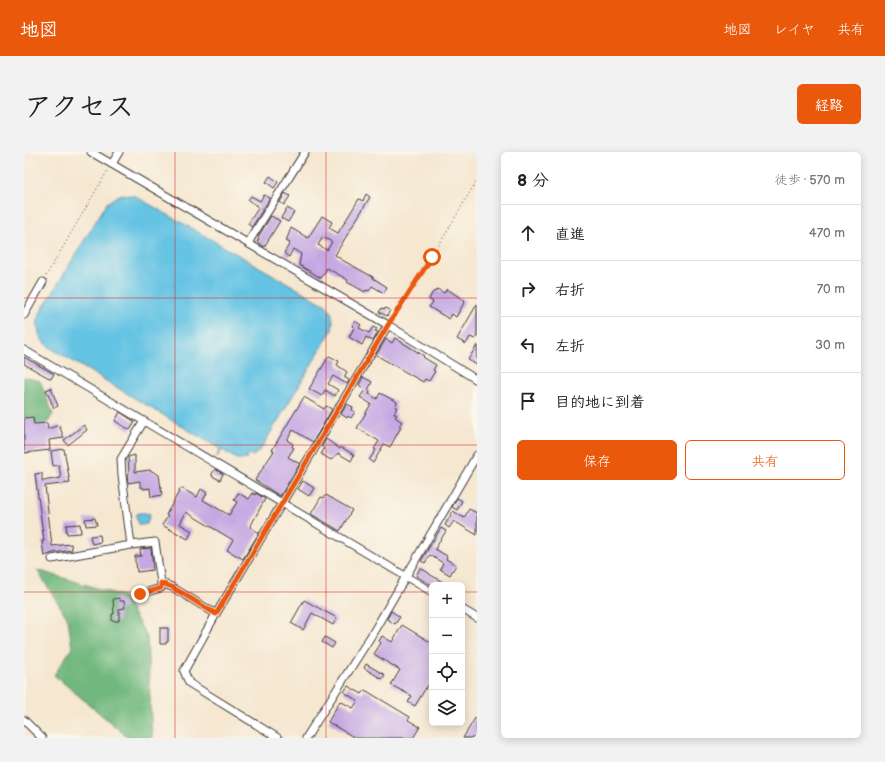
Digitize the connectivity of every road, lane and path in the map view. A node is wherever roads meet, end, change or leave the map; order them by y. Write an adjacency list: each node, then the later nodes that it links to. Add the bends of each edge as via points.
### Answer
1 (91, 152): 4 (street)
2 (119, 152): 4 (street)
3 (305, 152): 6 (street)
4 (112, 164): 6 (street); 7 (path)
5 (477, 180): 9 (path)
6 (248, 244): 9 (street)
7 (43, 282): 8 (street)
8 (24, 315)
9 (388, 325): 11 (street); 14 (street)
10 (24, 350): 12 (street)
11 (477, 380)
12 (144, 420): 14 (street); 15 (street, via 121,459)
13 (477, 455): 17 (street)
14 (282, 502): 17 (street); 22 (street)
15 (131, 546): 16 (street); 18 (street, via 155,542)
16 (52, 558)
17 (405, 576): 19 (street); 27 (street, via 371,636)
18 (161, 583): 20 (street, via 161,588); 22 (street)
19 (429, 590)
20 (140, 594)
21 (465, 611): 23 (street)
22 (216, 614): 26 (street, via 184,670 188,684)
23 (477, 618)
24 (24, 720): 25 (street)
25 (42, 738)
26 (278, 738)
27 (306, 738)

